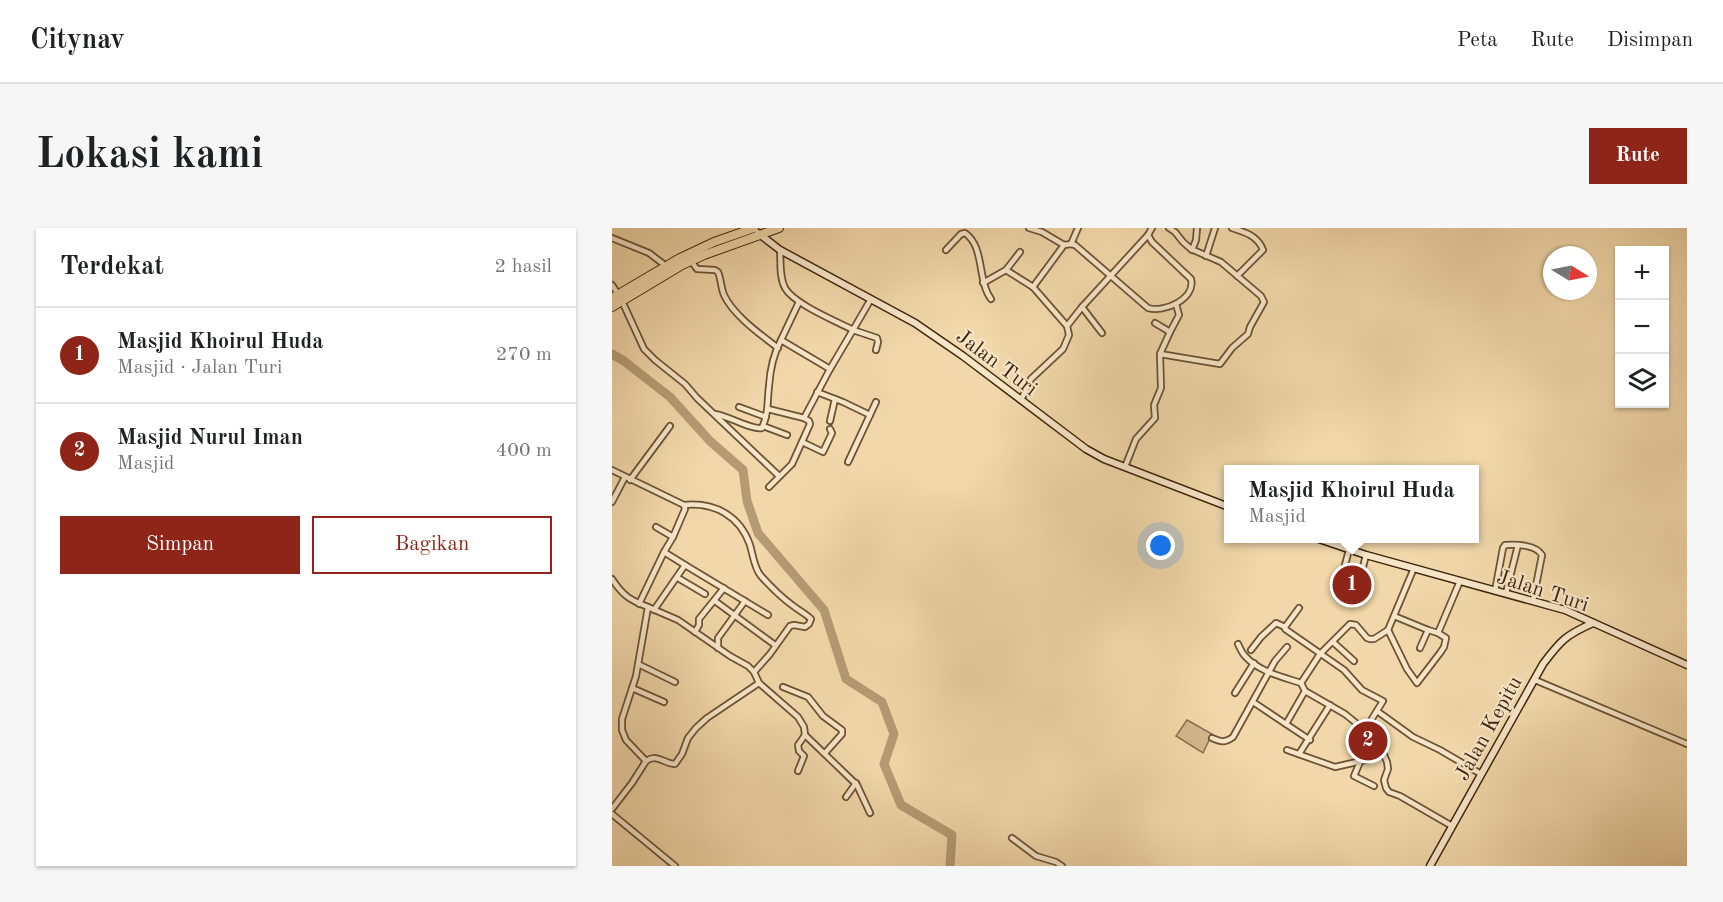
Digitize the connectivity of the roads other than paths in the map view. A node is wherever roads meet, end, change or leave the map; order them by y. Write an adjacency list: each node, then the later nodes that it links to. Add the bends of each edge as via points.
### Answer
1 (779, 228): 9 (highway)
2 (1029, 228): 13 (street)
3 (1078, 228): 12 (street)
4 (1152, 228): 10 (street)
5 (1169, 228): 16 (street)
6 (1197, 228): 16 (street)
7 (1215, 228): 18 (street)
8 (1232, 228): 23 (street, via 1256,239 1263,250)
9 (756, 230): 14 (main road, Jalan Turi); 19 (highway); 20 (highway, via 714,242)
10 (1148, 235): 22 (street); 31 (street, via 1193,283)
11 (612, 238): 20 (street, via 649,253)
12 (1071, 244): 13 (street); 22 (street)
13 (1064, 245): 26 (street)
14 (780, 250): 28 (main road, Jalan Turi); 30 (street, via 785,289)
15 (946, 250): 24 (street, via 960,234 971,238)
16 (1192, 250): 18 (street)
17 (1020, 252): 21 (street)
18 (1206, 256): 23 (street, via 1221,262)
19 (691, 261): 27 (highway); 40 (street, via 697,269 718,272 730,304)
20 (666, 266): 27 (highway)
21 (1006, 270): 24 (street); 26 (street)
22 (1110, 276): 31 (street, via 1148,308); 33 (street)
23 (1237, 276): 42 (street, via 1264,302 1248,334 1222,363)
24 (983, 283): 29 (street)
25 (612, 285): 27 (street)
26 (1034, 287): 35 (street)
27 (617, 298): 32 (highway); 50 (street, via 644,349)
28 (871, 299): 36 (street); 46 (main road, Jalan Turi, via 915,323)
29 (991, 299)
30 (799, 302): 36 (street); 39 (street)
31 (1176, 304): 37 (street, via 1179,313)
32 (612, 307)
33 (1082, 307): 35 (street); 38 (street)
34 (1155, 323): 37 (street)
35 (1067, 326): 46 (street, via 1069,335 1063,349 1031,380)
36 (853, 330): 41 (street, via 877,338); 43 (street)
37 (1170, 332): 42 (street)
38 (1102, 333)
39 (781, 340): 40 (street); 43 (street)
40 (778, 348): 49 (street, via 768,387)
41 (876, 350)
42 (1161, 354): 61 (street, via 1161,388 1154,405 1155,416 1136,439)
43 (830, 369): 44 (street)
44 (817, 392): 45 (street); 53 (street)
45 (834, 399): 51 (street); 54 (street)
46 (1021, 400): 61 (main road, Jalan Turi, via 1086,449)
47 (876, 402): 51 (street)
48 (739, 407): 52 (street)
49 (768, 409): 52 (street); 53 (street)
50 (714, 414): 56 (street, via 755,429); 63 (street)
51 (870, 415): 60 (street)
52 (766, 417): 56 (street)
53 (804, 418): 59 (street, via 810,424)
54 (830, 421)
55 (670, 426): 64 (street)
56 (763, 426): 58 (street)
57 (831, 429): 59 (street, via 823,452)
58 (787, 435)
59 (802, 442): 63 (street, via 792,464)
60 (848, 462)
61 (1125, 467): 68 (main road, Jalan Turi)
62 (612, 471): 64 (street)
63 (779, 476): 65 (street)
64 (627, 479): 66 (street); 67 (street)
65 (769, 487)
66 (612, 502)
67 (684, 505): 70 (street); 107 (street, via 717,510 739,523 758,572 809,617 808,626 790,626)
68 (1224, 505)
69 (656, 527): 70 (street)
70 (673, 537): 74 (street)
71 (1330, 543): 73 (main road, Jalan Turi)
72 (1518, 545): 84 (street, via 1503,548); 86 (street); 88 (street, via 1537,548 1542,555)
73 (1349, 550): 75 (main road, Jalan Turi); 82 (street)
74 (664, 552): 76 (street); 90 (street)
75 (1366, 555): 77 (main road, Jalan Turi); 80 (street)
76 (685, 566): 78 (street); 83 (street)
77 (1414, 568): 81 (main road, Jalan Turi); 96 (street)
78 (678, 578): 85 (street); 93 (street)
79 (612, 579): 90 (street, via 620,591)
80 (1360, 579)
81 (1460, 581): 84 (main road, Jalan Turi); 104 (street)
82 (1339, 587)
83 (724, 588): 87 (street); 89 (street)
84 (1495, 591): 86 (main road, Jalan Turi)
85 (705, 594)
86 (1506, 594): 88 (main road, Jalan Turi)
87 (745, 601): 94 (street); 95 (street)
88 (1533, 601): 97 (main road, Jalan Turi)
89 (715, 602): 95 (street); 103 (street, via 699,619)
90 (639, 604): 91 (street)
91 (648, 607): 93 (street); 115 (street)
92 (1299, 608): 99 (street)
93 (654, 610): 103 (street)
94 (768, 615)
95 (734, 616): 107 (street); 109 (street, via 718,638)
96 (1394, 616): 100 (street); 101 (street)
97 (1581, 617): 98 (main road, Jalan Turi); 102 (main road, via 1583,623)
98 (1593, 623): 102 (main road, Jalan Kepitu); 116 (main road, Jalan Turi)
99 (1285, 627): 111 (street, via 1276,623); 112 (street)
100 (1388, 630): 104 (street, via 1417,683 1444,646 1446,638); 105 (street, via 1370,639 1350,624)
101 (1428, 630): 104 (street); 110 (street)
102 (1577, 630): 119 (main road, Jalan Kepitu, via 1561,640)
103 (695, 632): 109 (street)
104 (1438, 633)
105 (1333, 642): 112 (street); 113 (street)
106 (1238, 644): 114 (street)
107 (775, 645): 117 (street)
108 (1287, 647): 118 (street)
109 (718, 648): 117 (street)
110 (1420, 648)
111 (1251, 650)
112 (1320, 654): 122 (street); 130 (street, via 1347,672 1362,690 1383,701)
113 (1354, 661)
114 (1254, 663): 118 (street); 126 (street)
115 (638, 664): 120 (street); 124 (street)
116 (1687, 664)
117 (754, 672): 121 (street)
118 (1270, 673): 122 (street); 128 (street)
119 (1535, 680): 136 (street); 144 (main road, Jalan Kepitu)
120 (675, 682)
121 (759, 683): 133 (street, via 798,717); 141 (street, via 696,728 675,764 658,757)
122 (1301, 683): 125 (street)
123 (783, 687): 138 (street, via 808,697 823,716 842,730)
124 (633, 688): 127 (street); 141 (street, via 622,730)
125 (1305, 691): 129 (street); 131 (street)
126 (1235, 693)
127 (664, 702)
128 (1253, 702): 131 (street); 134 (street, via 1227,742)
129 (1330, 705): 132 (street); 135 (street)
130 (1377, 711): 132 (street); 144 (street, via 1413,737)
131 (1286, 724): 135 (street)
132 (1365, 730): 139 (street, via 1378,741)
133 (805, 735): 138 (street); 143 (street, via 798,745 804,756)
134 (1212, 738)
135 (1310, 740): 140 (street)
136 (1687, 744)
137 (1287, 750): 140 (street)
138 (825, 753): 145 (street)
139 (1383, 753): 142 (street); 151 (street, via 1388,769 1384,780 1389,792)
140 (1299, 754): 142 (street, via 1335,767)
141 (646, 761): 148 (street)
142 (1360, 762): 146 (street, via 1354,776)
143 (798, 771)
144 (1481, 774): 151 (main road, Jalan Kepitu)
145 (856, 783): 147 (street); 149 (street)
146 (1374, 786)
147 (846, 797)
148 (612, 809)
149 (870, 813)
150 (612, 814): 154 (street)
151 (1452, 826): 157 (main road, Jalan Kepitu)
152 (1012, 838): 153 (street)
153 (1045, 859): 155 (street); 156 (street)
154 (675, 866)
155 (1042, 866)
156 (1062, 866)
157 (1430, 866)

